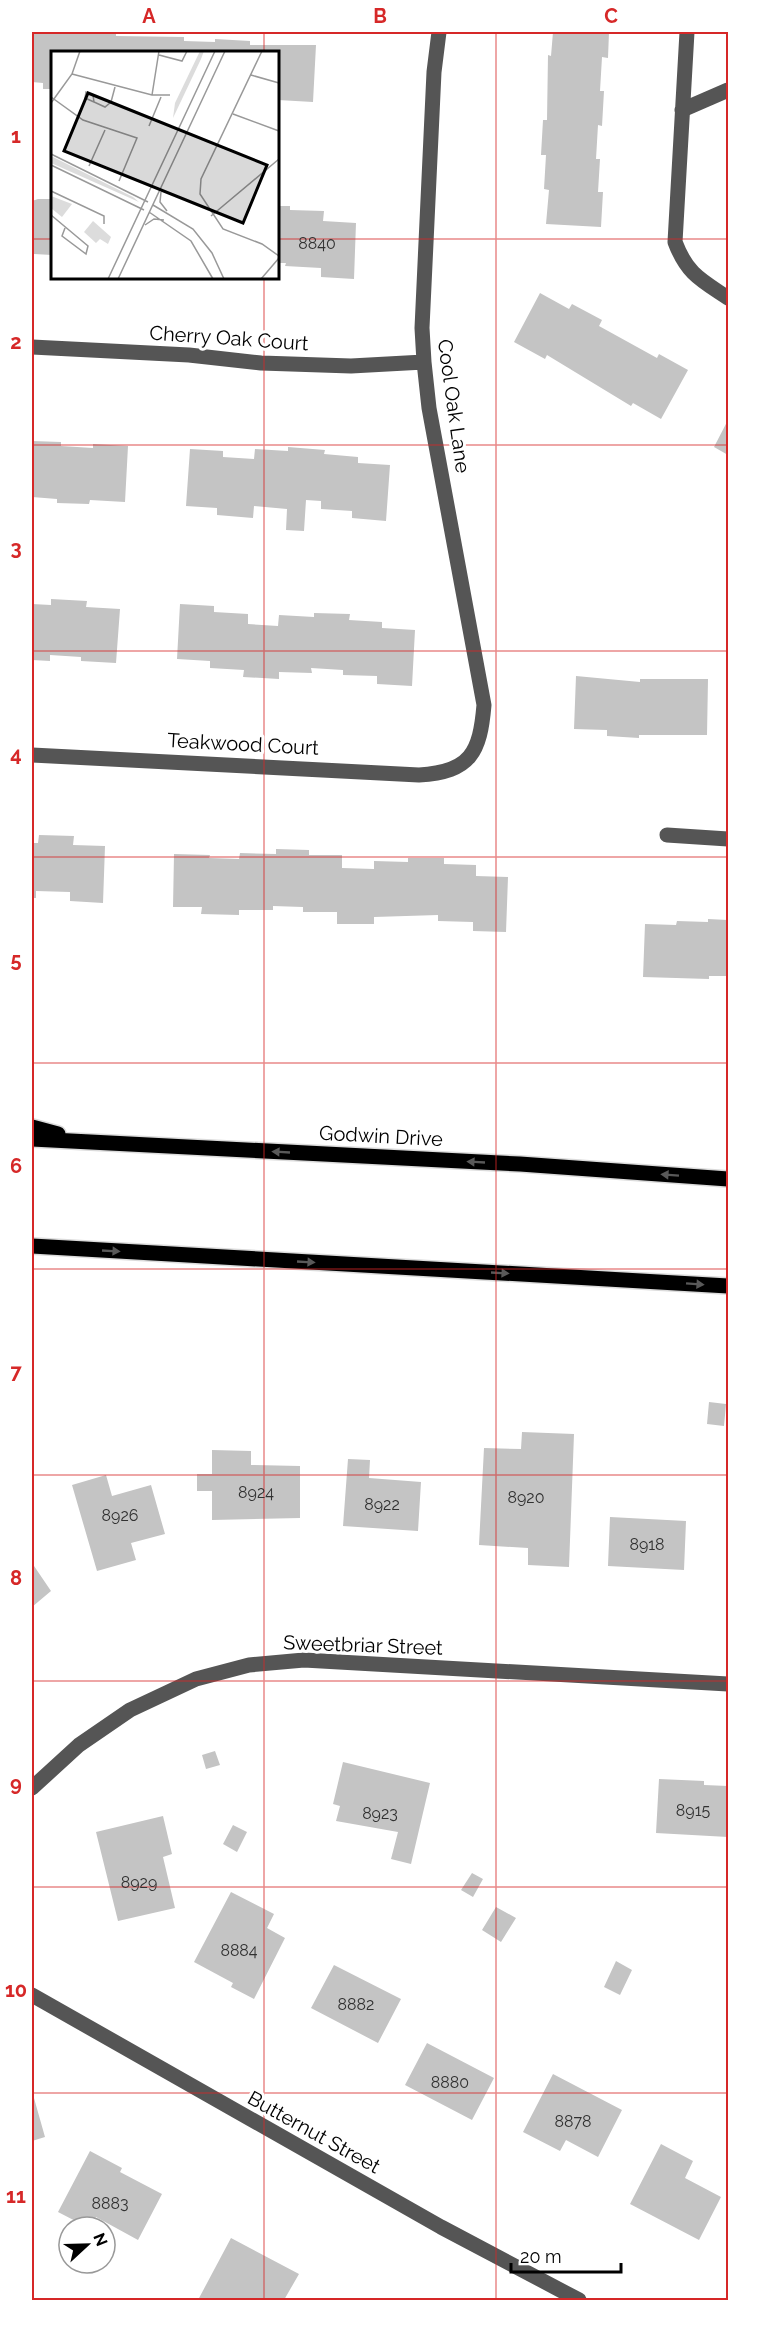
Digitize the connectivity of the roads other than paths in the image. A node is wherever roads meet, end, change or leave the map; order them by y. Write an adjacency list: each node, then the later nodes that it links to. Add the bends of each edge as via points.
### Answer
1 (439, 32): 7 (street, Cool Oak Lane, via 422,317)
2 (687, 32): 4 (street)
3 (729, 90): 4 (street)
4 (682, 110): 5 (street, via 675,242 682,262 693,275)
5 (729, 298)
6 (32, 346): 7 (street, Cherry Oak Court, via 261,363 351,366)
7 (424, 362): 9 (street, Cool Oak Lane, via 429,408 484,705 481,738 474,753)
8 (32, 755): 9 (street, Teakwood Court, via 419,776)
9 (452, 768)
10 (667, 835): 11 (street)
11 (729, 839)
12 (32, 1127): 14 (main road)
13 (32, 1139): 14 (main road, Godwin Drive)
14 (87, 1142): 15 (main road, Godwin Drive, one-way to 14)
15 (729, 1179)
16 (32, 1246): 17 (main road)
17 (76, 1249): 18 (main road); 19 (main road, one-way to 19)
18 (32, 1257)
19 (729, 1286)
20 (729, 1684): 21 (street, Sweetbriar Street, via 304,1660 249,1665 196,1679 130,1710 79,1745)
21 (32, 1788)
22 (32, 1995): 23 (street, Butternut Street)
23 (579, 2301)

